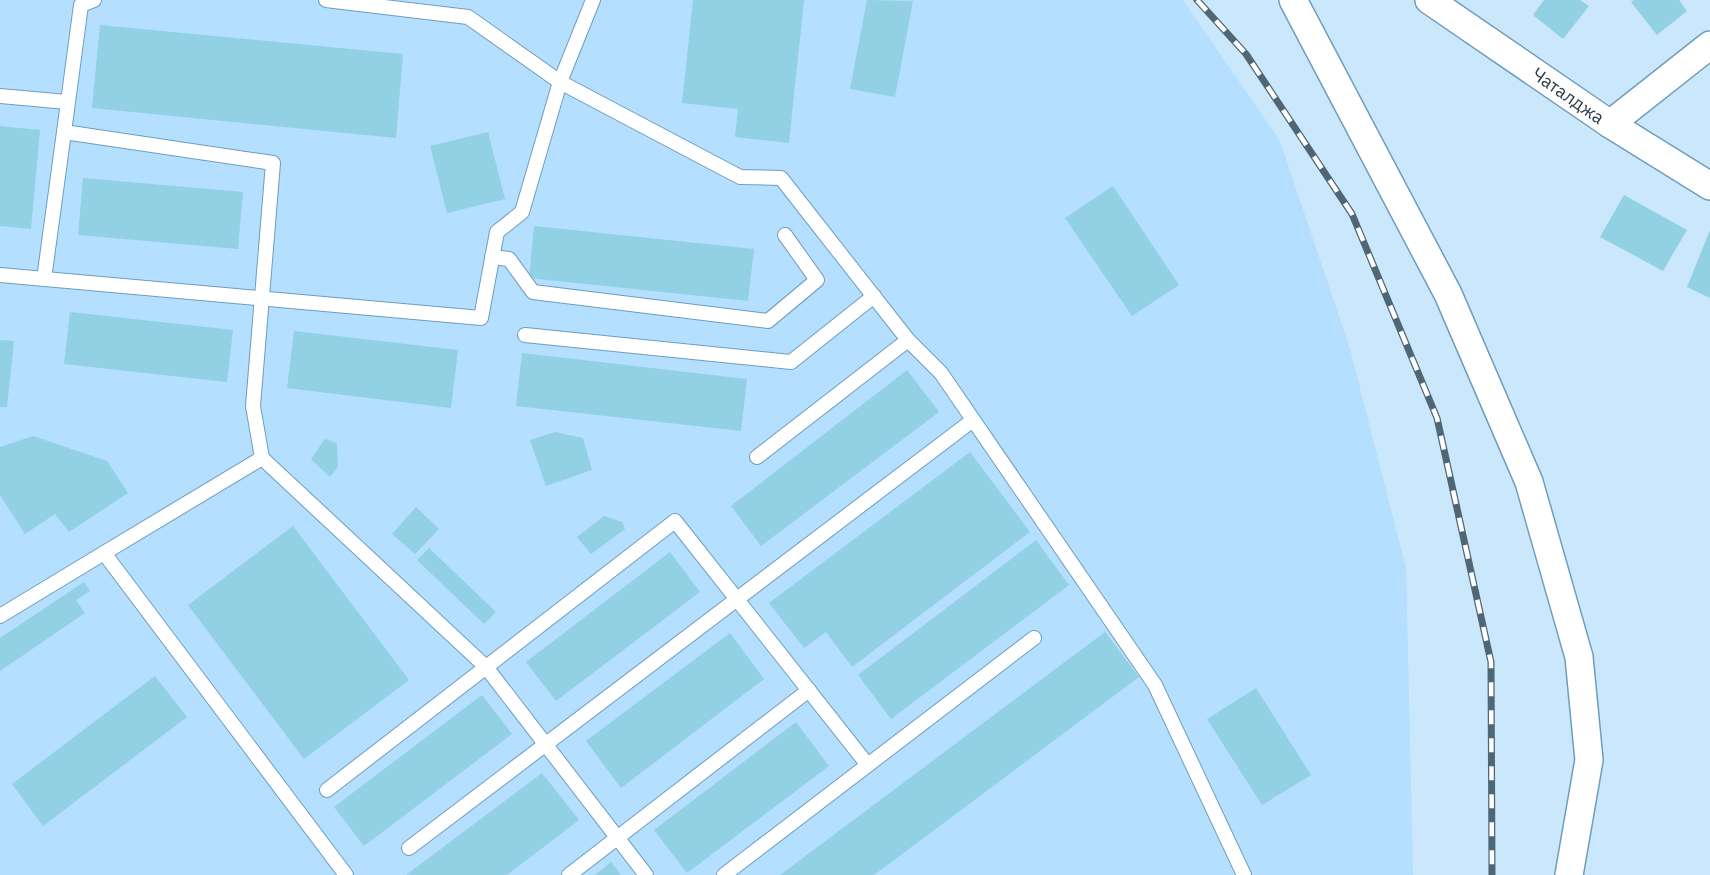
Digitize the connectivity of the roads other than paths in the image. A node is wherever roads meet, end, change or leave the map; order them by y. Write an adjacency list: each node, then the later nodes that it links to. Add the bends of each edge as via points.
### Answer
1 (326, 0): 7 (lane, via 468,17)
2 (593, 0): 7 (lane)
3 (1293, 0): 40 (street, via 1448,294 1529,482 1580,669 1589,760)
4 (1429, 0): 10 (street, Чаталджа)
5 (84, 2): 9 (lane)
6 (1710, 45): 10 (street)
7 (560, 82): 14 (lane, via 522,212 497,232); 17 (lane, via 740,177 781,178)
8 (0, 96): 9 (lane)
9 (68, 102): 11 (lane)
10 (1610, 124): 12 (street, Чаталджа)
11 (64, 132): 16 (lane); 18 (lane, via 273,163)
12 (1710, 186)
13 (785, 235): 14 (lane, via 817,280 768,321 533,292 509,259)
14 (492, 257): 18 (lane, via 481,318)
15 (0, 274): 16 (lane)
16 (44, 279): 18 (lane)
17 (874, 296): 19 (lane, via 791,362); 20 (lane)
18 (262, 298): 23 (lane, via 253,406)
19 (525, 335)
20 (908, 340): 21 (lane, via 941,374); 22 (lane)
21 (973, 420): 25 (lane); 35 (lane, via 1155,685)
22 (757, 457)
23 (262, 458): 24 (lane); 28 (lane)
24 (104, 553): 26 (lane); 36 (lane)
25 (737, 599): 28 (lane, via 675,521); 29 (lane); 30 (lane)
26 (0, 616)
27 (1034, 638): 31 (lane)
28 (486, 667): 30 (lane); 32 (lane)
29 (809, 690): 31 (lane); 33 (lane)
30 (545, 744): 33 (lane); 34 (lane)
31 (867, 764): 39 (lane)
32 (327, 790)
33 (617, 838): 37 (lane); 38 (lane)
34 (409, 848)
35 (1240, 874)
36 (346, 875)
37 (568, 875)
38 (646, 875)
39 (724, 875)
40 (1569, 875)

